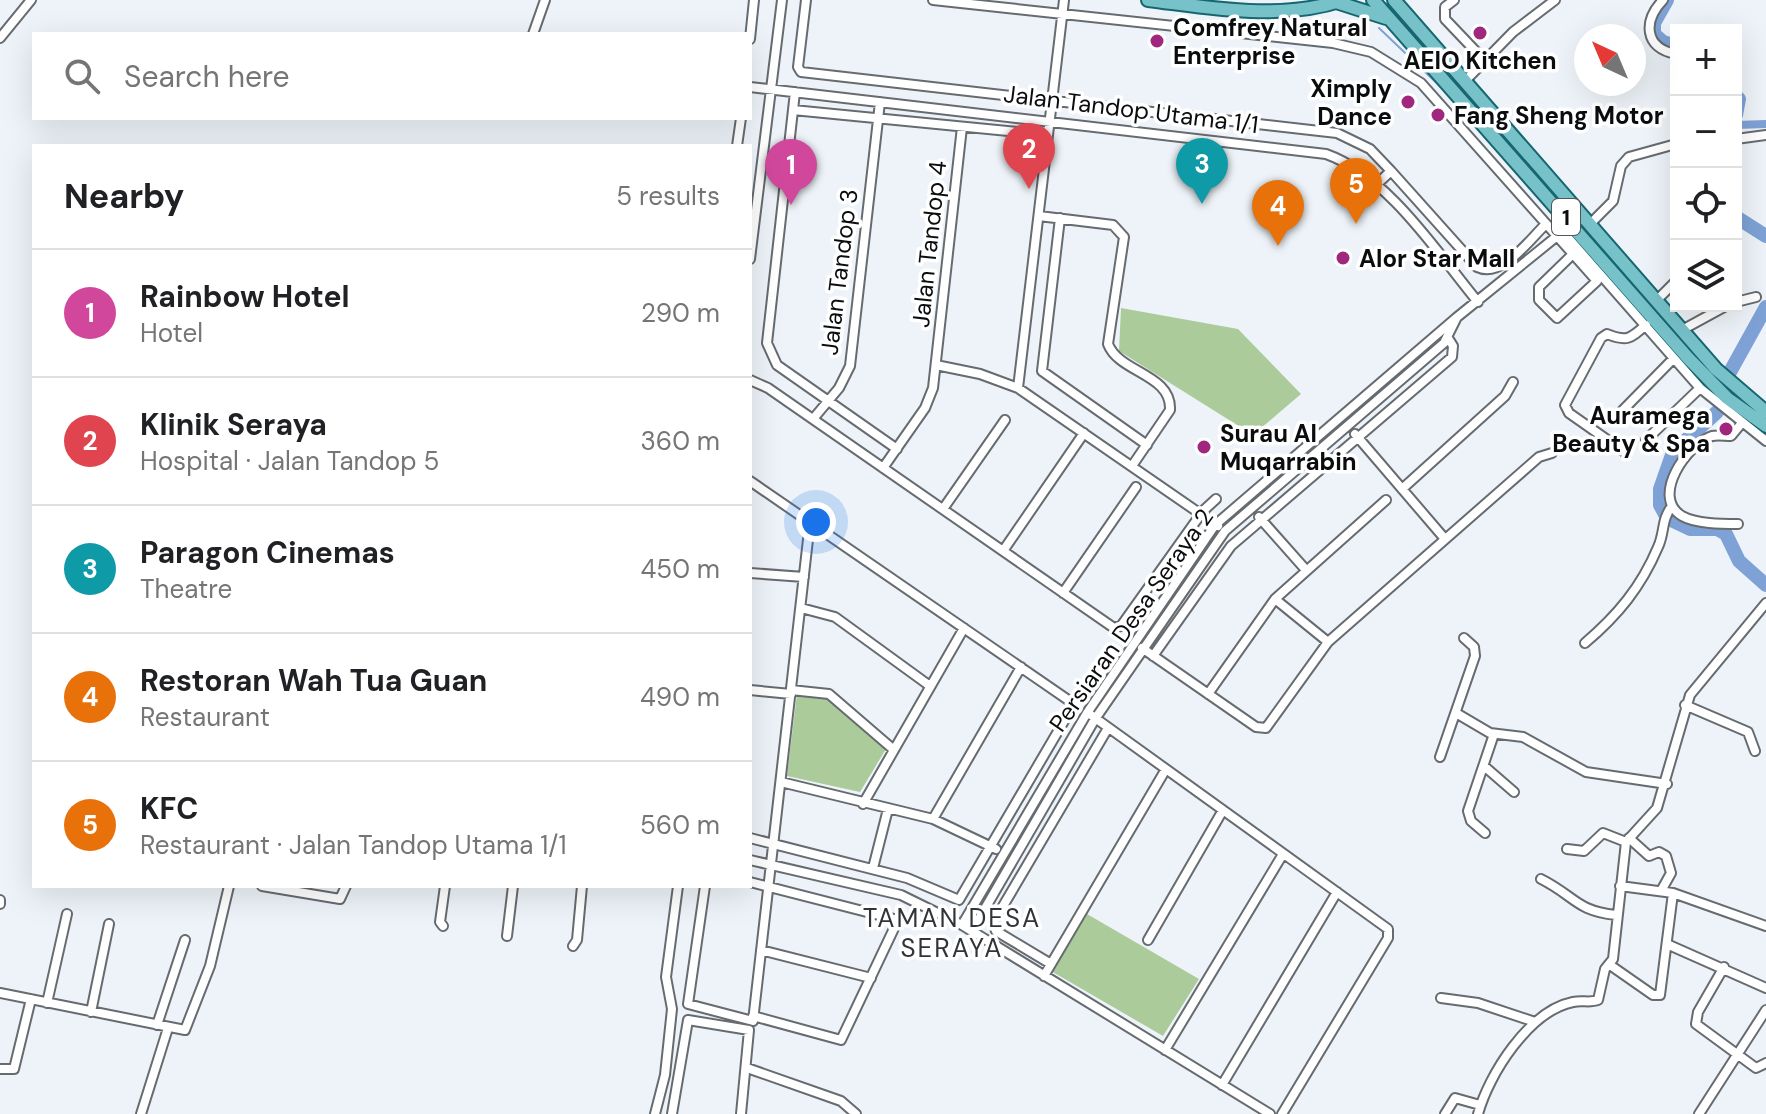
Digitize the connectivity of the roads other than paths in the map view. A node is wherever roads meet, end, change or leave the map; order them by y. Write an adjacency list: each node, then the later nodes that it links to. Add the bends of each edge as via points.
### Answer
1 (31, 0): 19 (street)
2 (545, 0): 17 (street)
3 (754, 0): 18 (street)
4 (782, 0): 24 (street)
5 (806, 0): 26 (street, via 801,72)
6 (933, 0): 15 (street)
7 (1064, 0): 15 (street)
8 (1148, 0): 14 (main road, via 1269,12)
9 (1373, 0): 16 (main road, 1)
10 (1394, 0): 22 (main road, 1)
11 (1454, 0): 21 (street, via 1445,7 1445,19)
12 (1555, 0): 21 (street)
13 (1663, 0): 20 (street, via 1649,21 1648,36)
14 (1340, 1): 16 (main road)
15 (1062, 14): 26 (street); 43 (street, via 1333,43 1371,52 1421,83)
16 (1389, 20): 46 (main road, 1)
17 (534, 32)
18 (751, 32)
19 (0, 38)
20 (1670, 51)
21 (1485, 61): 22 (street)
22 (1465, 81): 44 (main road, 1)
23 (752, 87): 24 (street, Jalan Tandop Utama 1/1)
24 (770, 89): 25 (street, Jalan Tandop Utama 1/1); 40 (street)
25 (795, 92): 27 (street, Jalan Tandop Utama 1/1); 28 (street)
26 (1052, 101): 30 (street); 38 (street, via 1337,133 1370,149)
27 (880, 102): 29 (street, Jalan Tandop 3); 30 (street, Jalan Tandop Utama 1/1)
28 (793, 110): 29 (street); 69 (street, via 767,343 777,365)
29 (878, 118): 32 (street); 69 (street, Jalan Tandop 3, via 850,366)
30 (1050, 119): 33 (street); 39 (street, Jalan Tandop Utama 1/1, via 1314,152 1349,163)
31 (741, 120): 36 (street)
32 (962, 127): 33 (street); 63 (street, Jalan Tandop 4)
33 (1048, 135): 41 (street)
34 (1766, 135): 35 (street)
35 (1742, 137)
36 (737, 144)
37 (1670, 145): 44 (street, via 1625,160 1613,201)
38 (1391, 171): 39 (street); 48 (street, via 1477,267)
39 (1377, 184): 55 (street, Jalan Tandop Utama 1/1)
40 (754, 191): 45 (street)
41 (1039, 216): 42 (street); 62 (street)
42 (1060, 218): 64 (street); 82 (street, via 1113,225 1124,237 1108,344 1165,389 1170,410)
43 (1546, 224): 46 (street); 48 (street)
44 (1590, 224): 54 (main road, 1)
45 (752, 225)
46 (1565, 231): 47 (street); 49 (street); 50 (street); 77 (main road, 1, via 1727,398)
47 (1573, 254): 49 (street); 49 (street, via 1541,282 1538,296 1557,318 1597,281)
48 (1498, 268): 50 (street)
49 (1593, 270): 58 (street)
50 (1508, 279): 55 (street)
51 (1670, 287): 54 (street)
52 (1756, 297): 53 (street)
53 (1742, 300)
54 (1656, 301): 59 (main road, 1)
55 (1478, 302): 57 (street)
56 (1715, 312): 59 (street)
57 (1455, 323): 60 (street, Persiaran Desa Seraya 2); 72 (street, Persiaran Desa Seraya 2)
58 (1646, 325): 61 (street); 85 (street, via 1630,340 1607,334 1601,338 1565,405)
59 (1682, 330): 71 (main road, 1, via 1735,388)
60 (1448, 338): 76 (street, Persiaran Desa Seraya 2); 79 (street, via 1452,357)
61 (1673, 359): 68 (street); 70 (street)
62 (1022, 364): 64 (street); 67 (street)
63 (936, 365): 67 (street); 83 (street, Jalan Tandop 4, via 930,398)
64 (1040, 366): 82 (street, via 1045,375)
65 (752, 381): 73 (street)
66 (1513, 382): 90 (street, via 1499,402)
67 (1018, 388): 78 (street)
68 (1700, 388): 75 (street); 80 (street)
69 (830, 399): 73 (street, Jalan Tandop 3); 83 (street)
70 (1622, 411)
71 (1766, 412)
72 (1341, 418): 76 (street); 100 (street, Persiaran Desa Seraya 2)
73 (813, 419): 87 (street)
74 (1005, 420): 94 (street)
75 (1741, 424): 81 (street); 93 (street, via 1731,436 1714,435 1685,455 1670,490)
76 (1348, 426): 79 (street); 95 (street, Persiaran Desa Seraya 2)
77 (1766, 426)
78 (1084, 433): 86 (street); 103 (street)
79 (1357, 437): 90 (street); 97 (street)
80 (1646, 440)
81 (1766, 441)
82 (1147, 445): 86 (street)
83 (897, 449): 87 (street, Jalan Tandop 4)
84 (1552, 453): 102 (street, via 1539,457)
85 (1626, 453)
86 (1132, 466): 96 (street)
87 (883, 468): 94 (street)
88 (752, 482): 98 (street)
89 (1136, 487): 107 (street)
90 (1402, 489): 102 (street)
91 (1216, 499): 96 (street)
92 (1386, 500): 104 (street)
93 (1672, 507): 99 (street, via 1690,519); 114 (street, via 1637,589)
94 (943, 509): 103 (street)
95 (1252, 509): 97 (street); 101 (street, Persiaran Desa Seraya 2)
96 (1201, 514): 100 (street); 107 (street, via 1118,628)
97 (1261, 519): 104 (street); 116 (street, via 1221,558)
98 (810, 522): 106 (street); 111 (street)
99 (1738, 524)
100 (1215, 525): 101 (street); 124 (street, Persiaran Desa Seraya 2)
101 (1225, 531): 115 (street, Persiaran Desa Seraya 2)
102 (1445, 539): 113 (street)
103 (1003, 551): 107 (street)
104 (1306, 570): 108 (street)
105 (752, 573): 106 (street)
106 (804, 577): 110 (street)
107 (1063, 593)
108 (1275, 599): 113 (street); 121 (street)
109 (1766, 603): 122 (street)
110 (801, 608): 118 (street, via 835,617); 120 (street)
111 (964, 628): 117 (street); 118 (street)
112 (1464, 638): 123 (street, via 1476,651)
113 (1328, 642): 121 (street, via 1266,728 1256,727)
114 (1585, 643)
115 (1142, 648): 116 (street); 124 (street, Persiaran Desa Seraya 2)
116 (1153, 656): 121 (street)
117 (1021, 667): 138 (street); 143 (street, via 1074,704)
118 (930, 686): 127 (street)
119 (752, 690): 120 (street)
120 (791, 692): 127 (street, via 829,694); 132 (street)
121 (1208, 694)
122 (1685, 705): 128 (street, via 1748,732); 133 (street)
123 (1456, 713): 126 (street); 129 (street)
124 (1091, 716): 125 (street); 145 (street, Persiaran Desa Seraya 2); 171 (street, Persiaran Desa Seraya 2)
125 (1108, 728): 131 (street); 178 (street, via 993,923 996,931)
126 (1494, 734): 130 (street); 133 (street, via 1523,737 1594,775)
127 (894, 750): 135 (street)
128 (1755, 751)
129 (1440, 757)
130 (1484, 766): 134 (street); 139 (street, via 1468,811)
131 (1166, 769): 137 (street); 178 (street)
132 (781, 782): 135 (street); 142 (street)
133 (1667, 784): 141 (street, via 1657,808)
134 (1514, 792)
135 (863, 804): 136 (street)
136 (888, 809): 138 (street); 149 (street)
137 (1223, 810): 146 (street); 174 (street)
138 (933, 819): 143 (street)
139 (1485, 833)
140 (752, 838): 142 (street)
141 (1627, 840): 144 (street, via 1603,833 1584,851); 153 (street); 162 (street, via 1649,856 1666,856 1671,873)
142 (774, 844): 148 (street); 149 (street)
143 (992, 847): 145 (street); 149 (street, via 959,900)
144 (1567, 849)
145 (1003, 853): 168 (street, Persiaran Desa Seraya 2)
146 (1283, 854): 163 (street); 194 (street)
147 (752, 860): 148 (street)
148 (772, 865): 152 (street); 168 (street, via 901,895)
149 (873, 868)
150 (1541, 879): 166 (street, via 1585,910)
151 (752, 882): 152 (street)
152 (769, 886): 177 (street); 182 (street, via 897,918)
153 (1620, 886): 162 (street); 166 (street)
154 (229, 888): 193 (street, via 190,1024 182,1030)
155 (274, 888): 161 (street, via 340,899)
156 (445, 888): 169 (street)
157 (513, 888): 172 (street)
158 (582, 888): 176 (street)
159 (678, 888): 202 (street, via 666,977 671,1017)
160 (705, 888): 190 (street, via 688,1004 753,1021)
161 (345, 890)
162 (1661, 891): 164 (street)
163 (1337, 892): 199 (street); 207 (street, via 1388,929 1388,938)
164 (1673, 893): 170 (street); 175 (street)
165 (67, 914): 187 (street)
166 (1616, 915): 179 (street)
167 (109, 924): 189 (street)
168 (962, 925): 171 (street)
169 (443, 926)
170 (1766, 926)
171 (972, 931): 181 (street)
172 (507, 936)
173 (185, 940): 192 (street)
174 (1148, 940)
175 (1669, 945): 179 (street, via 1663,990 1657,997); 180 (street)
176 (573, 946)
177 (761, 950): 182 (street); 190 (street)
178 (1051, 964): 181 (street)
179 (1610, 965): 191 (street, via 1598,1000 1570,1002)
180 (1724, 967): 183 (street); 195 (street, via 1696,1024)
181 (1044, 976): 194 (street)
182 (871, 978): 190 (street, via 839,1041)
183 (1766, 988)
184 (0, 993): 186 (street)
185 (1441, 998): 191 (street, via 1478,1003)
186 (31, 999): 187 (street); 198 (street, via 14,1069)
187 (47, 1003): 189 (street)
188 (1766, 1010): 195 (street)
189 (91, 1012): 192 (street)
190 (753, 1016)
191 (1535, 1022): 200 (street, via 1491,1076)
192 (157, 1025): 193 (street)
193 (168, 1028): 201 (street)
194 (1165, 1050): 199 (street)
195 (1738, 1055): 196 (street, via 1756,1068); 209 (street)
196 (1766, 1063)
197 (747, 1068): 203 (street, via 749,1030 688,1020); 204 (street); 205 (street, via 841,1101)
198 (0, 1069)
199 (1222, 1085): 206 (street)
200 (1479, 1109): 208 (street, via 1455,1098)
201 (141, 1114)
202 (655, 1114)
203 (672, 1114)
204 (741, 1114)
205 (856, 1114)
206 (1270, 1114)
207 (1282, 1114)
208 (1445, 1114)
209 (1699, 1114)

